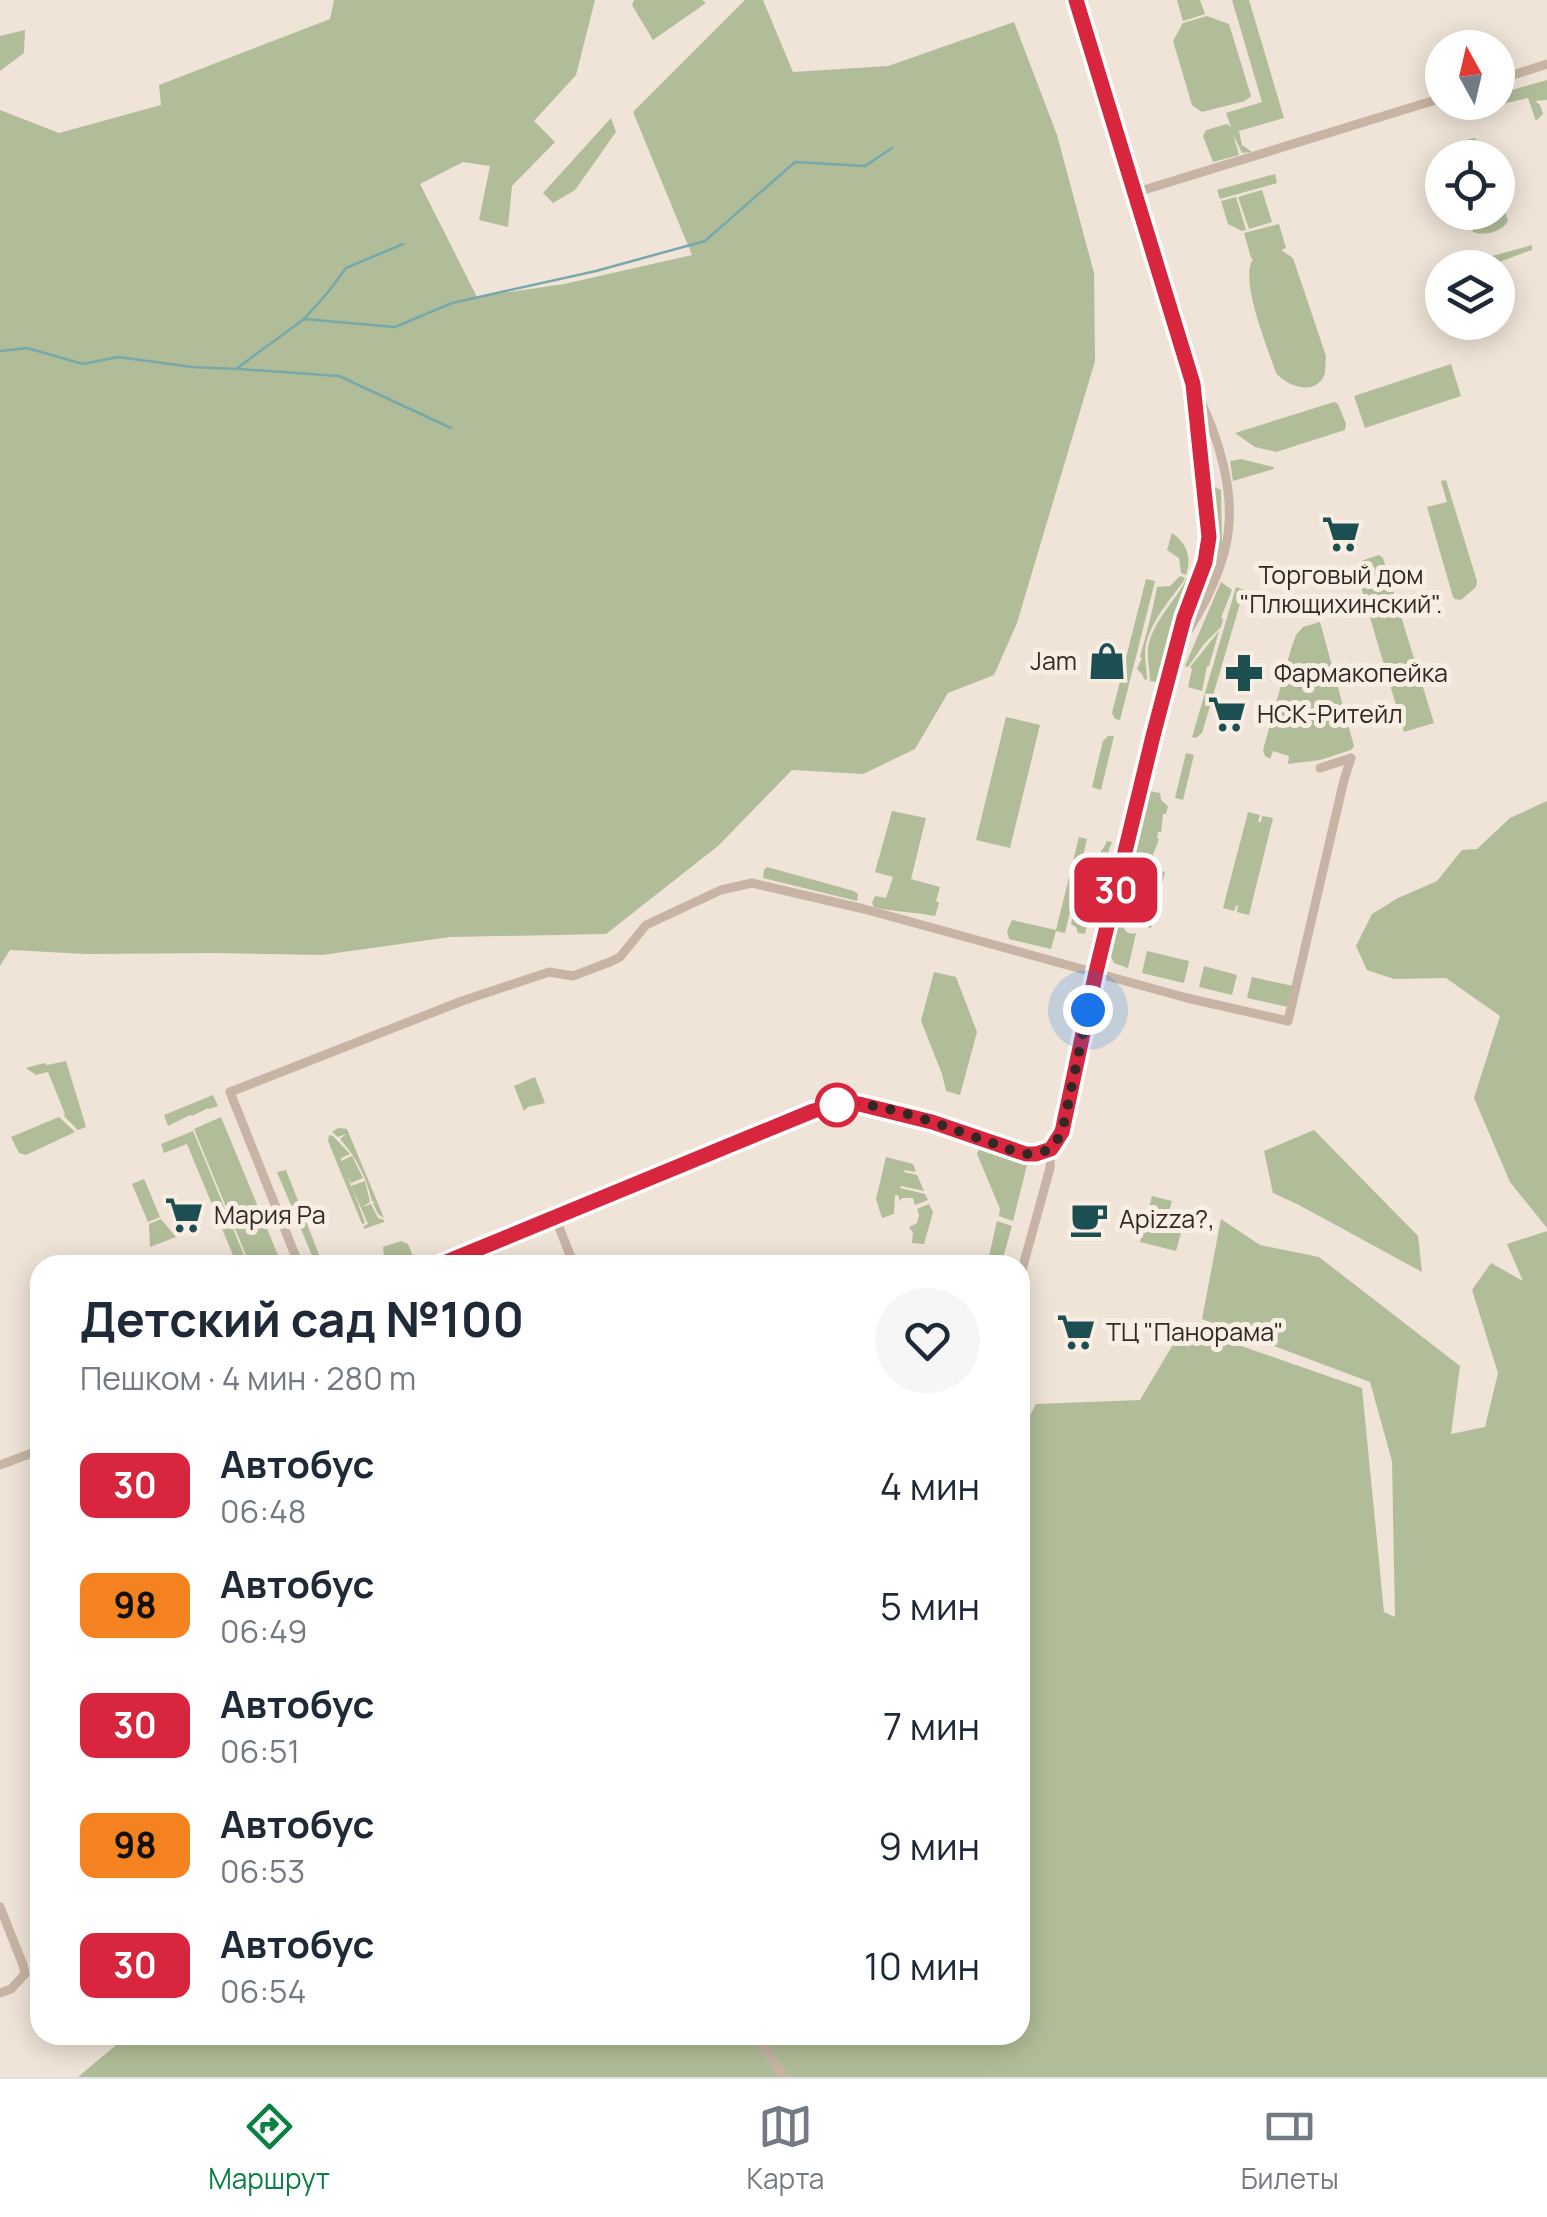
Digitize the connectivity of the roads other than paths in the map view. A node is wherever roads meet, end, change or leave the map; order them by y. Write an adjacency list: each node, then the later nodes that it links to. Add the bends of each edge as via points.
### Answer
1 (1076, 0): 5 (street)
2 (1547, 64): 3 (street)
3 (1515, 74)
4 (1425, 103): 5 (street)
5 (1134, 194): 6 (street)
6 (1193, 384): 7 (street, via 1209,537); 7 (street, via 1228,486 1228,532 1202,610)
7 (1178, 646): 9 (street)
8 (1344, 780): 9 (street, via 1288,1021)
9 (1096, 972): 10 (street, via 1062,1132); 12 (street, via 752,883 721,890 646,924 620,957 598,967 573,976 548,972 477,996 230,1092)
10 (1051, 1149): 11 (street, via 1026,1154 932,1122 844,1104); 15 (street)
11 (554, 1217): 13 (street); 14 (street)
12 (296, 1255)
13 (463, 1255)
14 (570, 1255)
15 (1026, 1255)
16 (30, 1454): 17 (street)
17 (0, 1465)
18 (0, 1907): 19 (street, via 25,1974)
19 (0, 1993)
20 (763, 2045): 21 (street)
21 (784, 2077)

